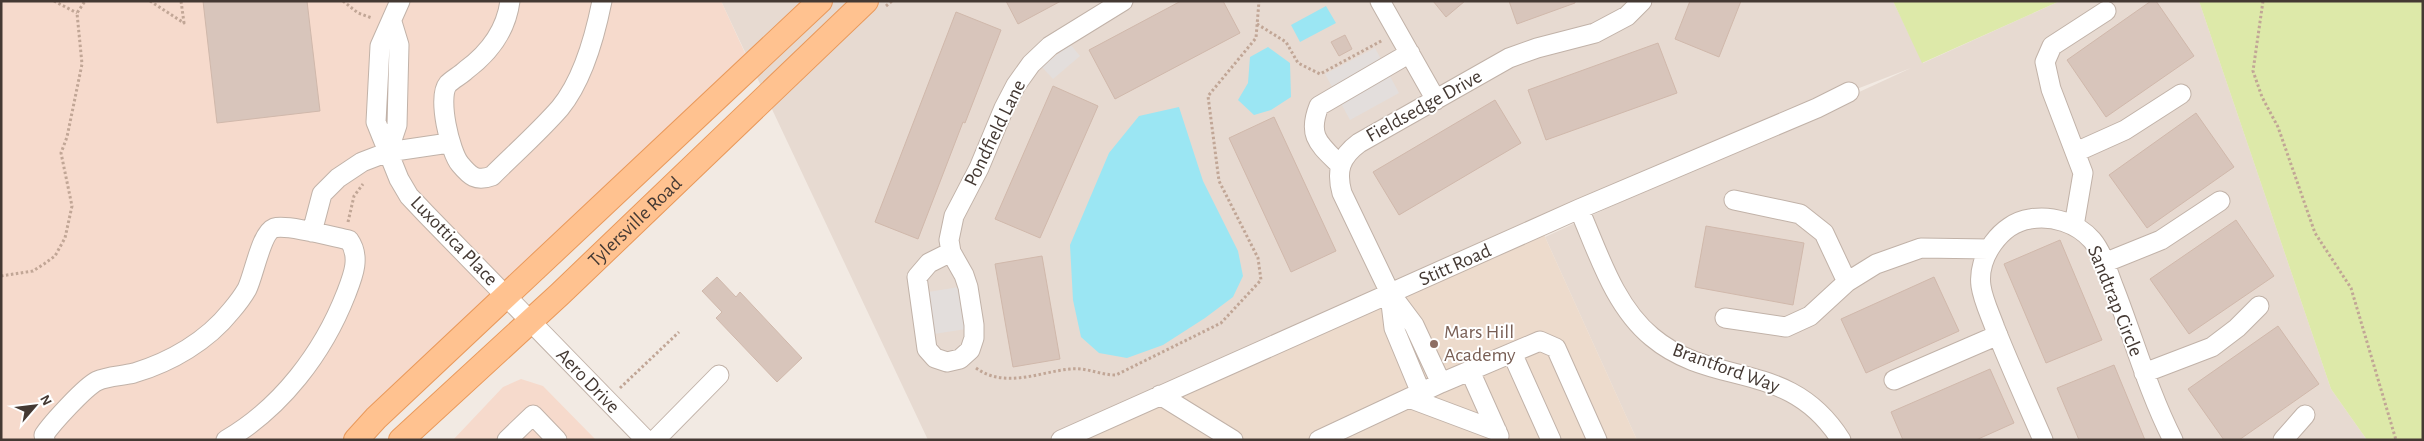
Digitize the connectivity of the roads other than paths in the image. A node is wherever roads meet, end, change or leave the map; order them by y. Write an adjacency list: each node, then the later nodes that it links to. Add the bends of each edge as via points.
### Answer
1 (400, 1): 15 (street, Luxottica Place, via 380,46 376,122)
2 (510, 1): 14 (street, via 499,36 485,56 447,85 444,94)
3 (602, 1): 14 (street, via 582,70 561,107 492,176 482,180 472,177 455,158)
4 (820, 1): 28 (main road, Tylersville Road)
5 (866, 1): 31 (main road, Tylersville Road)
6 (1123, 1): 24 (street, Pondfield Lane, via 1050,46 1016,85 954,216 949,240)
7 (1380, 1): 10 (street)
8 (1642, 1): 13 (street, Fieldsedge Drive, via 1627,16 1595,33 1509,58)
9 (2106, 11): 16 (street, via 2052,46 2045,62 2051,90)
10 (1410, 53): 13 (street); 17 (street, via 1319,106 1313,121 1318,143)
11 (1849, 92): 20 (street, Stitt Road)
12 (2181, 94): 16 (street, via 2126,130)
13 (1436, 100): 17 (street, Fieldsedge Drive, via 1359,143 1347,151)
14 (449, 143): 15 (street)
15 (388, 152): 22 (street, via 362,162 322,194); 28 (street, Luxottica Place, via 409,196)
16 (2076, 152): 21 (street, via 2084,173)
17 (1339, 164): 27 (street, via 1338,179 1342,193)
18 (1734, 200): 26 (street, via 1800,214 1824,233)
19 (2220, 202): 25 (street, via 2161,240)
20 (1578, 209): 27 (street, Stitt Road); 56 (street, Brantford Way, via 1618,295 1630,314 1653,338 1687,357 1774,383 1797,394 1825,418)
21 (2074, 226): 23 (street, Sandtrap Circle, via 2051,218 2027,219 2005,230); 25 (street, Sandtrap Circle, via 2093,241)
22 (312, 232): 43 (street, via 276,227 270,230 265,236 247,290 211,332 156,365 96,381 53,422); 44 (street, via 349,240 354,247 356,257 352,279 338,316 322,344 278,399 253,422)
23 (1989, 249): 26 (street, via 1921,248 1876,264); 32 (street, Sandtrap Circle, via 1980,272 1980,284)
24 (951, 252): 24 (street, via 929,263 917,277 927,349 935,358 947,362 960,359 970,350 974,338 968,287)
25 (2104, 263): 35 (street, Sandtrap Circle)
26 (1848, 282): 30 (street, via 1810,316 1786,327)
27 (1390, 294): 38 (street, via 1414,325); 39 (street, Stitt Road); 40 (street, via 1394,328)
28 (507, 295): 31 (street, Luxottica Place); 45 (main road, Tylersville Road)
29 (2259, 306): 35 (street, via 2212,347)
30 (1726, 318)
31 (532, 321): 46 (main road, Tylersville Road); 49 (street, Aero Drive)
32 (1998, 335): 37 (street); 57 (street, Sandtrap Circle)
33 (1512, 353): 34 (street); 54 (street); 55 (street, via 1540,341 1556,348)
34 (1470, 371): 38 (street); 42 (street)
35 (2144, 373): 58 (street, Sandtrap Circle)
36 (719, 375): 50 (street)
37 (1894, 380)
38 (1441, 384): 40 (street)
39 (1160, 395): 51 (street, Stitt Road); 52 (street)
40 (1415, 395): 42 (street); 53 (street)
41 (2305, 415): 59 (street)
42 (1499, 435)
43 (44, 440)
44 (226, 440)
45 (356, 440)
46 (402, 440)
47 (507, 440): 48 (street, via 533,415)
48 (557, 440)
49 (646, 440)
50 (655, 440)
51 (1061, 440)
52 (1232, 440)
53 (1319, 440)
54 (1551, 440)
55 (1597, 440)
56 (1841, 440)
57 (2042, 440)
58 (2173, 440)
59 (2283, 440)

